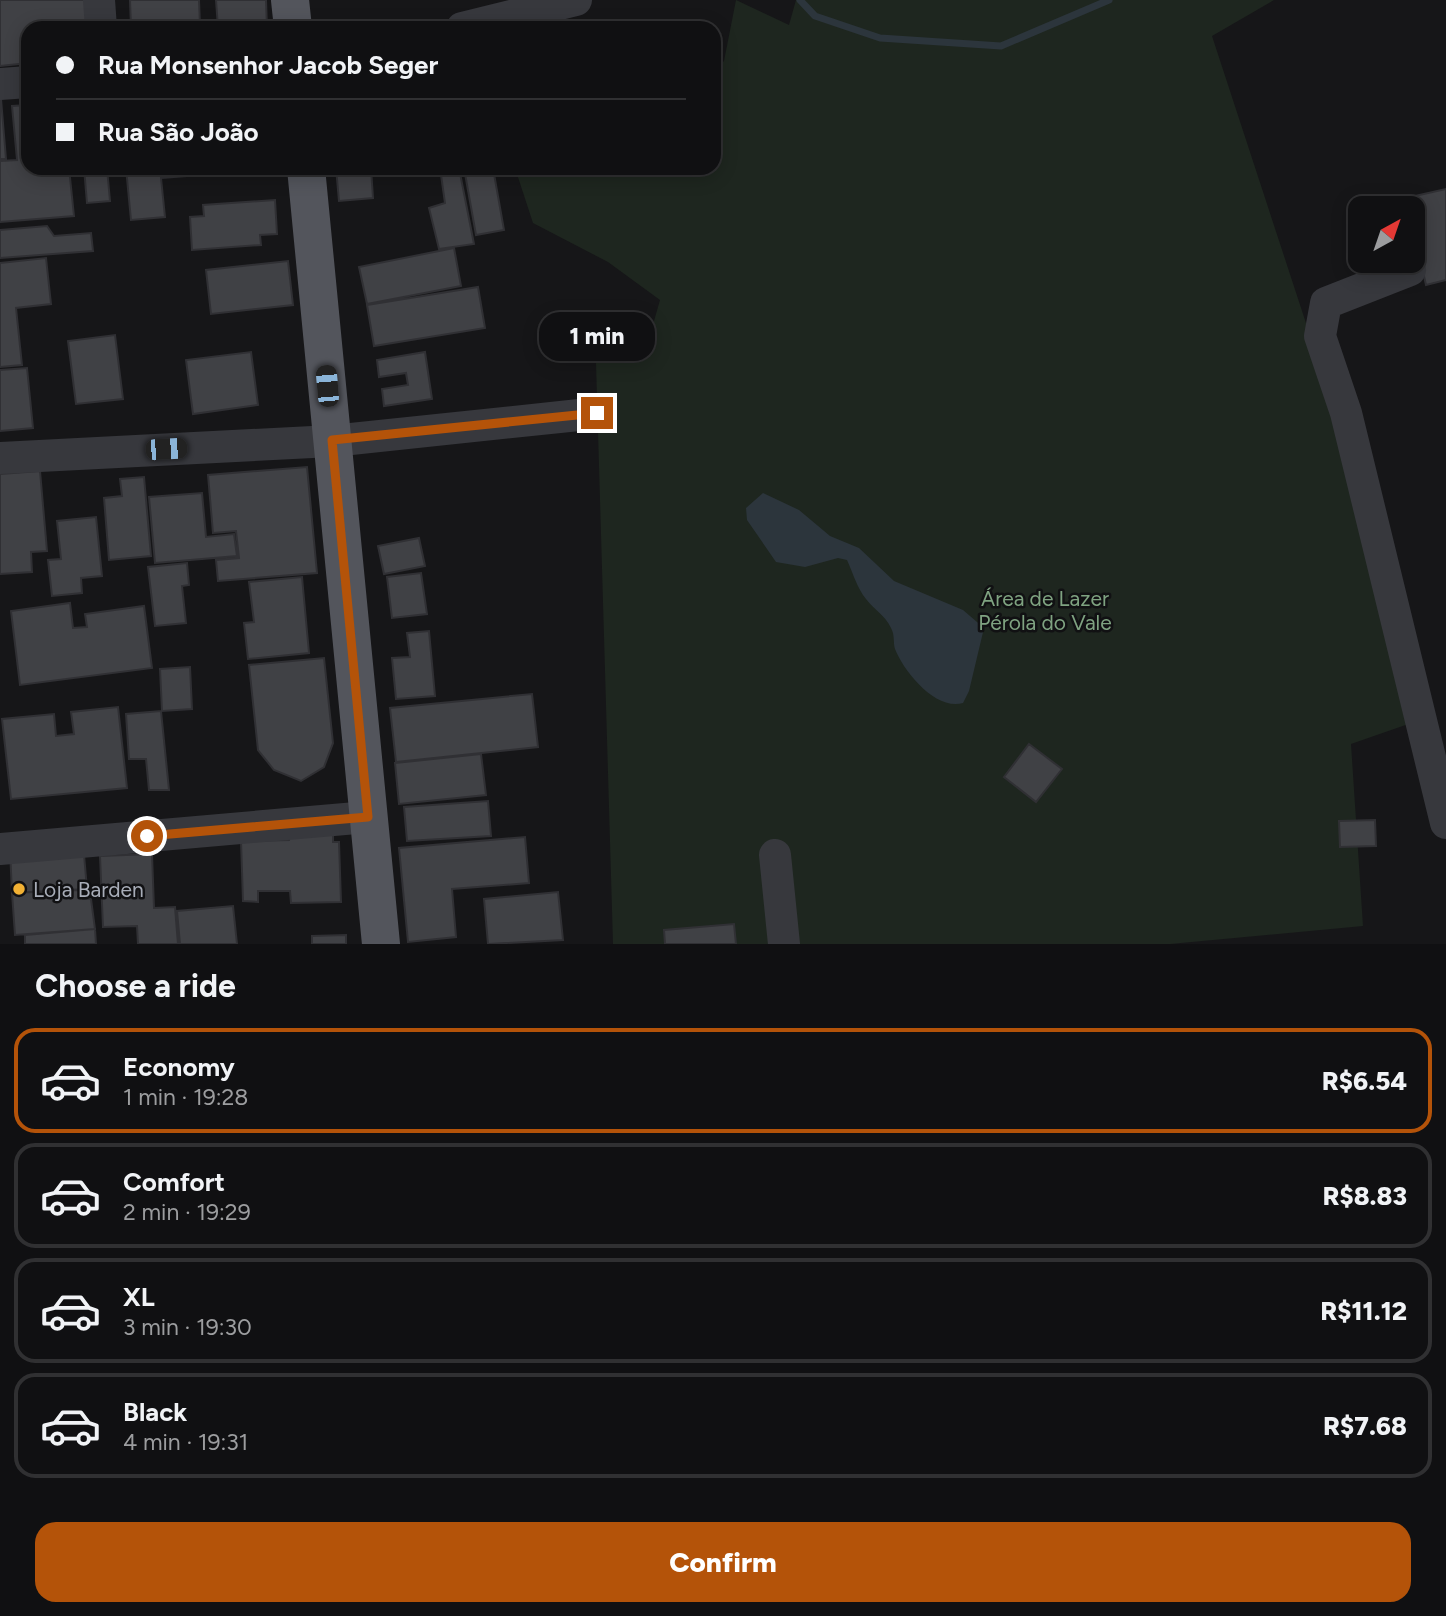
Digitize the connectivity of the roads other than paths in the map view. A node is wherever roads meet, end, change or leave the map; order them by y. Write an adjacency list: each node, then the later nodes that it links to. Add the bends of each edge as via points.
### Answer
1 (99, 0): 4 (street)
2 (290, 0): 5 (main road)
3 (576, 0): 6 (street)
4 (100, 21)
5 (292, 21)
6 (490, 21)
7 (21, 82): 8 (street)
8 (0, 84)
9 (307, 175): 12 (main road)
10 (1402, 273): 15 (street, via 1326,303 1320,336 1346,413)
11 (597, 413): 12 (street)
12 (332, 440): 13 (street); 14 (main road)
13 (0, 458)
14 (368, 817): 16 (street); 18 (main road)
15 (1446, 823)
16 (0, 849)
17 (775, 855): 19 (street)
18 (381, 944)
19 (784, 944)

